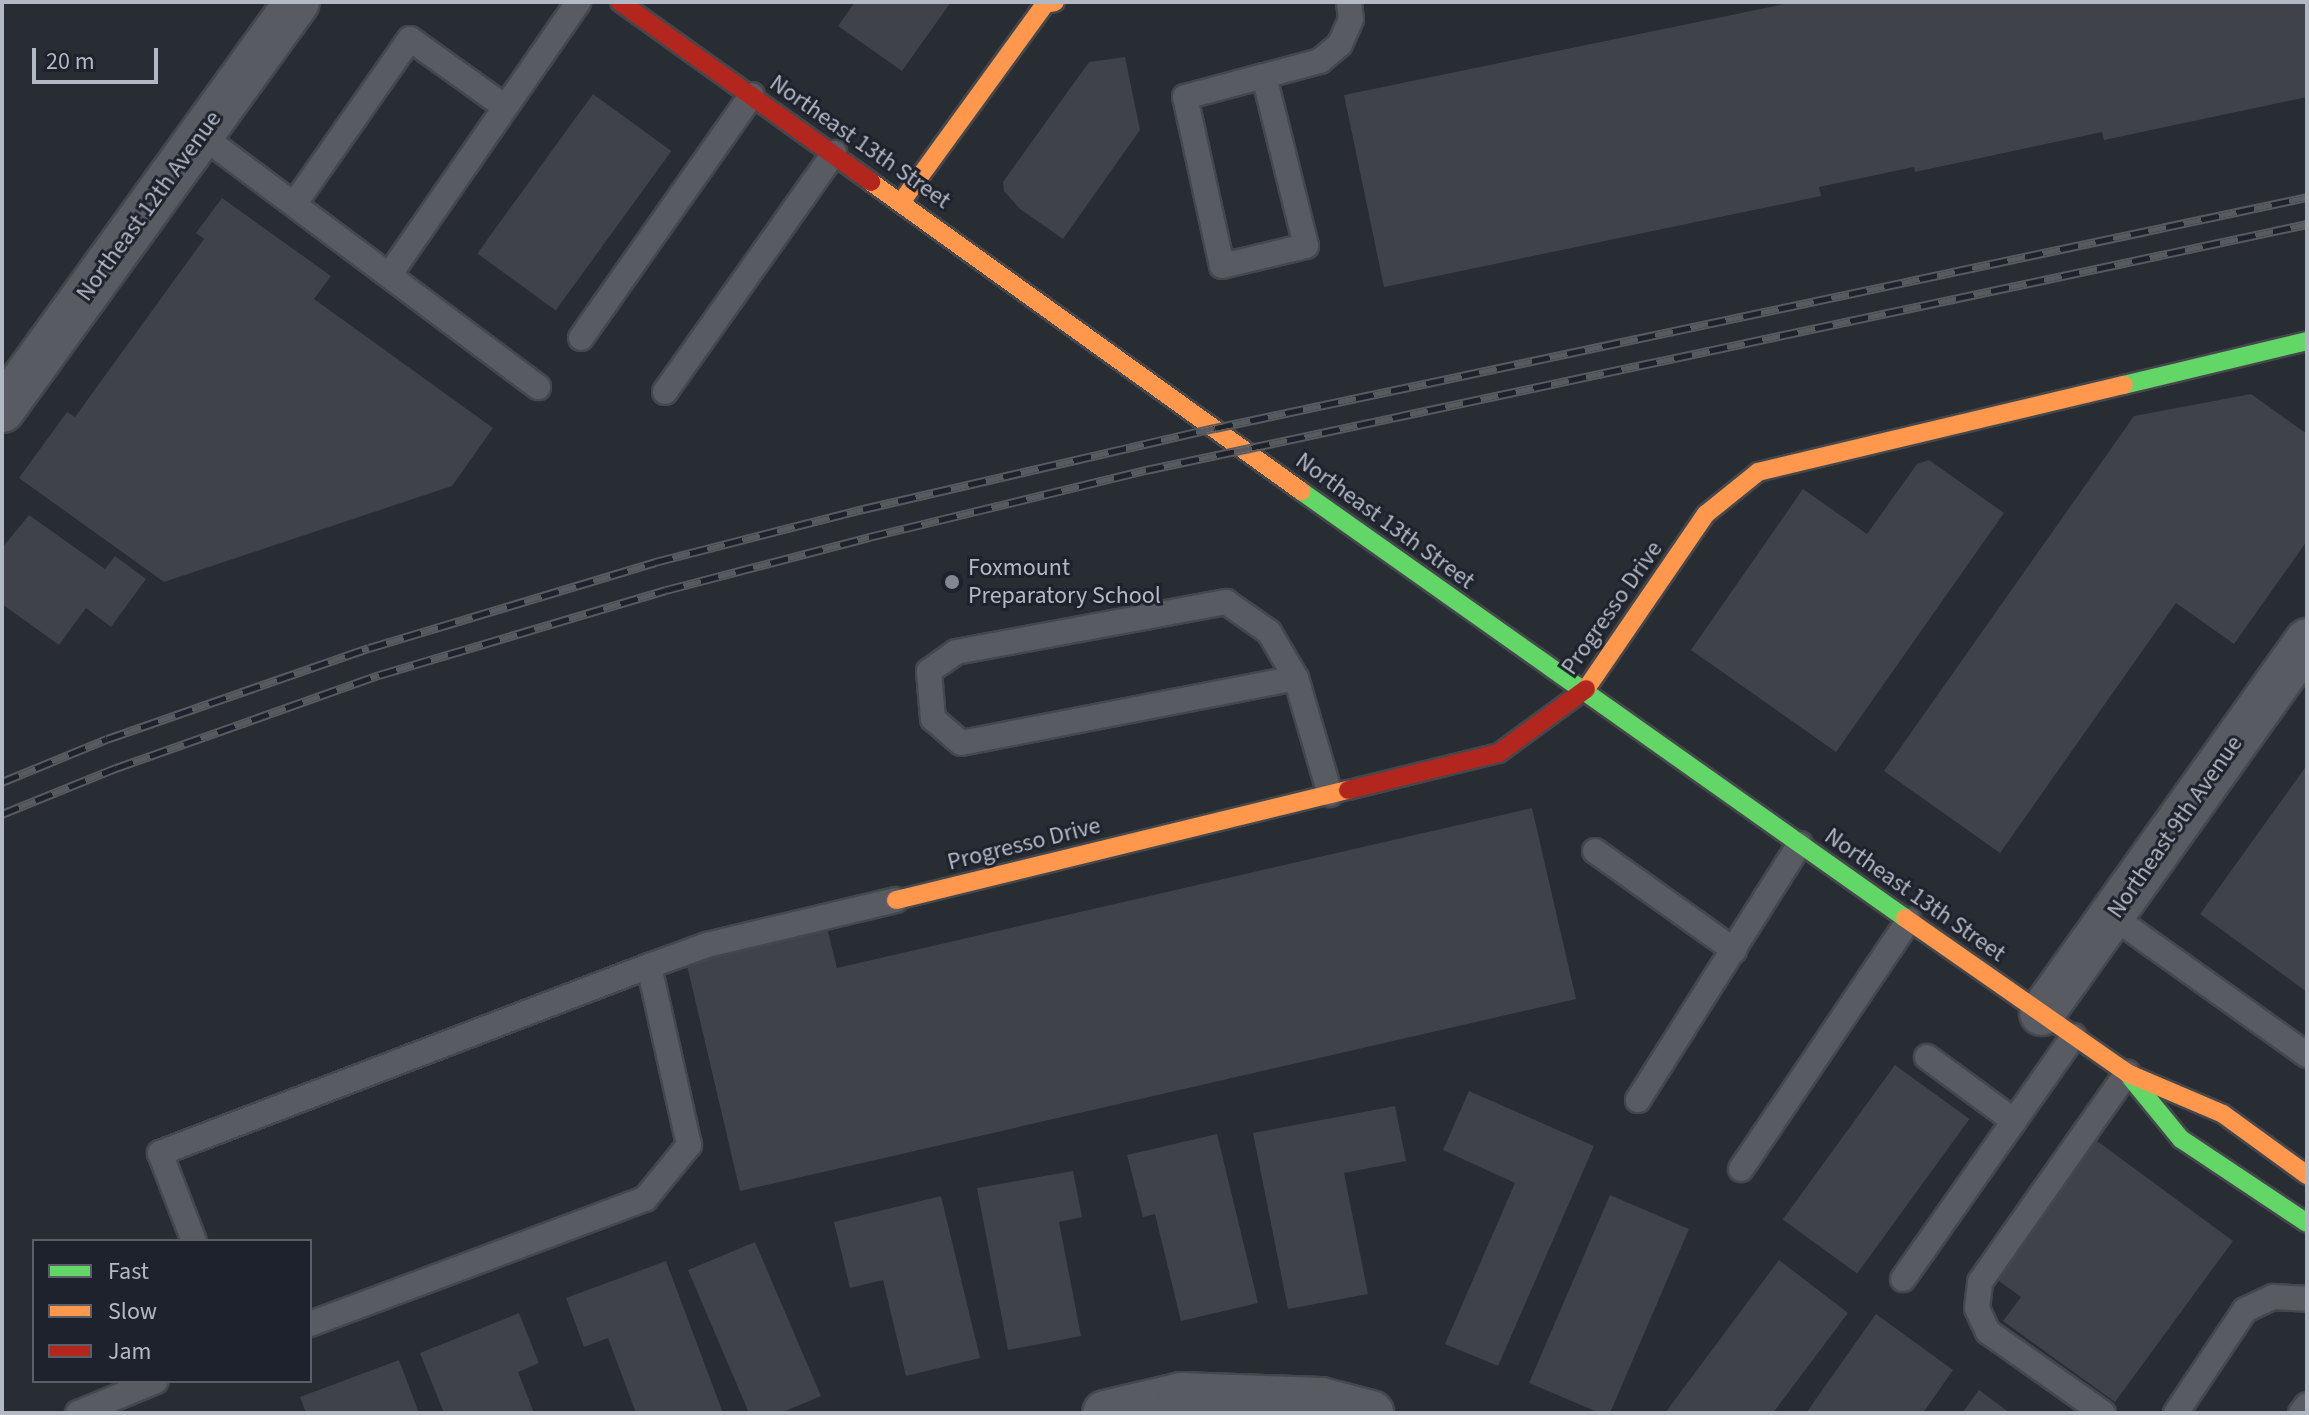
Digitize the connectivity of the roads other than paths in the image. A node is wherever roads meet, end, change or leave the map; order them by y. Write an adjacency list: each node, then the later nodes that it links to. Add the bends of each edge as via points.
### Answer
1 (297, 2): 9 (street, Northeast 12th Avenue)
2 (578, 2): 8 (lane)
3 (620, 2): 7 (street, Northeast 13th Street)
4 (1349, 2): 6 (lane, via 1351,19 1340,44 1320,61)
5 (1049, 3): 11 (street)
6 (1264, 76): 6 (lane, via 1185,97 1222,266 1306,246)
7 (752, 95): 10 (street, Northeast 13th Street); 14 (lane)
8 (505, 107): 12 (lane, via 410,39); 13 (lane)
9 (201, 135): 12 (lane); 18 (street, Northeast 12th Avenue)
10 (834, 153): 11 (street, Northeast 13th Street); 17 (lane)
11 (902, 201): 21 (street, Northeast 13th Street)
12 (295, 203): 13 (lane)
13 (390, 274): 16 (lane)
14 (581, 338)
15 (2307, 341): 21 (street, Progresso Drive, via 1758,472 1706,514)
16 (538, 387)
17 (665, 392)
18 (2, 410)
19 (2307, 641): 26 (street, Northeast 9th Avenue)
20 (1296, 678): 20 (lane, via 1269,632 1226,602 956,652 929,671 933,719 961,743); 22 (lane)
21 (1583, 693): 22 (street, Progresso Drive, via 1499,753); 23 (street, Northeast 13th Street)
22 (1330, 794): 25 (street, Progresso Drive)
23 (1800, 844): 27 (street, Northeast 13th Street); 28 (lane)
24 (1595, 851): 28 (lane)
25 (896, 900): 29 (lane, via 707,945)
26 (2112, 916): 30 (street, Northeast 9th Avenue); 31 (lane)
27 (1909, 920): 30 (street, Northeast 13th Street); 36 (lane)
28 (1734, 950): 34 (lane)
29 (649, 966): 39 (lane, via 160,1153); 42 (lane, via 689,1145 645,1199)
30 (2058, 1024): 33 (street, Northeast 13th Street); 35 (lane)
31 (2307, 1055)
32 (1927, 1057): 35 (lane)
33 (2127, 1073): 37 (street, Northeast 13th Street, via 2223,1114); 38 (street, Northeast 13th Street, via 2181,1139); 48 (lane, via 1980,1282 1977,1308 1988,1332)
34 (1638, 1100)
35 (2014, 1121): 40 (lane)
36 (1741, 1169)
37 (2306, 1171)
38 (2307, 1223)
39 (193, 1239)
40 (1903, 1279)
41 (2307, 1299): 49 (lane, via 2273,1297 2245,1310)
42 (312, 1323)
43 (151, 1383): 45 (lane)
44 (2307, 1405): 50 (lane)
45 (78, 1413)
46 (1105, 1413): 47 (street, via 1181,1395 1321,1400)
47 (1371, 1413)
48 (2103, 1413)
49 (2176, 1413)
50 (2301, 1413)

